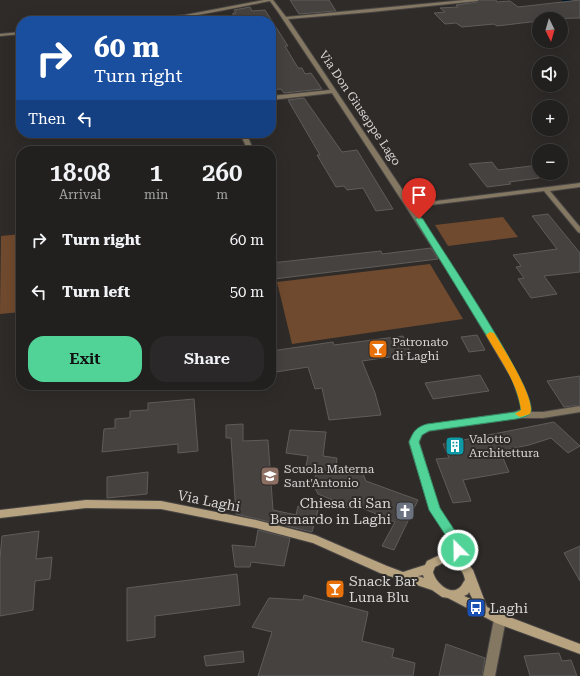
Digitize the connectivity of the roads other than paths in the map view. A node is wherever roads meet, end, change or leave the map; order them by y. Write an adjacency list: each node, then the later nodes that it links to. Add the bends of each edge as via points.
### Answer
1 (271, 0): 3 (street); 4 (street, Via Don Giuseppe Lago)
2 (477, 0): 4 (street)
3 (181, 16)
4 (285, 18): 7 (street, Via Don Giuseppe Lago)
5 (16, 33): 6 (street)
6 (0, 35)
7 (334, 92): 8 (street); 11 (street, Via Don Giuseppe Lago)
8 (276, 98)
9 (580, 185): 10 (street)
10 (545, 190): 11 (street); 12 (street)
11 (410, 206): 14 (street, Via Don Giuseppe Lago, via 517,381 526,411)
12 (580, 231)
13 (580, 409): 14 (street, via 543,415)
14 (516, 415): 16 (street, via 427,428 418,433 414,442 435,510)
15 (0, 514): 20 (street, Via Laghi, via 86,504 161,505 315,539 384,570)
16 (453, 537): 17 (street); 18 (street)
17 (442, 558): 18 (street); 19 (street, via 436,560)
18 (462, 563): 21 (street, via 470,574)
19 (428, 569): 20 (street); 22 (street, via 429,581)
20 (404, 576): 22 (street, Via Laghi)
21 (470, 580): 23 (street, via 465,590); 24 (street)
22 (433, 586): 23 (street, via 438,591)
23 (452, 594): 24 (street)
24 (482, 609): 25 (street)
25 (500, 619): 26 (street); 27 (street)
26 (580, 649)
27 (490, 676)

